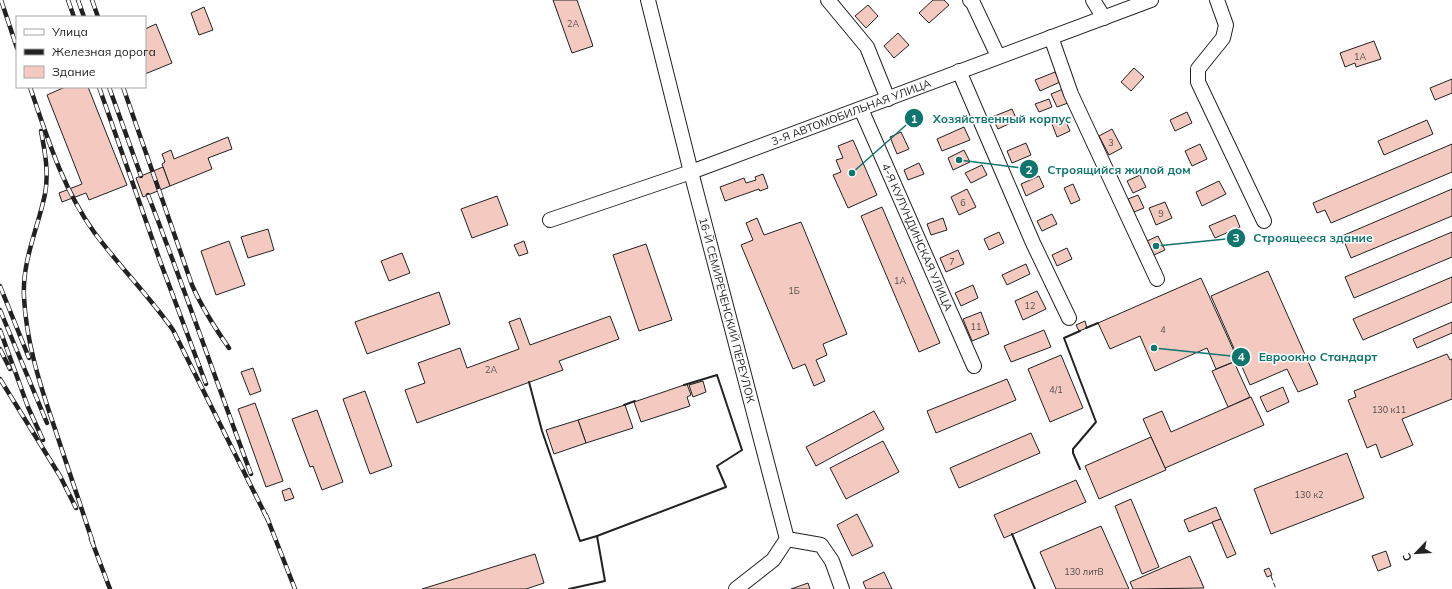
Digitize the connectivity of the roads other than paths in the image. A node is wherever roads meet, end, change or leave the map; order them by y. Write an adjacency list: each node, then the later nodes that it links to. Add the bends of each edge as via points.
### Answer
1 (648, 0): 13 (street, 16-Й СЕМИРЕЧЕНСКИЙ ПЕРЕУЛОК)
2 (828, 0): 11 (street, via 867,47)
3 (1093, 0): 7 (street)
4 (1151, 0): 7 (street, 3-Я АВТОМОБИЛЬНАЯ УЛИЦА)
5 (1217, 0): 15 (street, via 1226,25 1223,38 1198,69 1198,82)
6 (973, 1): 9 (street)
7 (1104, 18): 8 (street, 3-Я АВТОМОБИЛЬНАЯ УЛИЦА)
8 (1052, 37): 9 (street, 3-Я АВТОМОБИЛЬНАЯ УЛИЦА); 16 (street, via 1071,94)
9 (998, 56): 10 (street, 3-Я АВТОМОБИЛЬНАЯ УЛИЦА)
10 (959, 72): 11 (street, 3-Я АВТОМОБИЛЬНАЯ УЛИЦА); 17 (street, via 1033,243)
11 (888, 99): 12 (street, 3-Я АВТОМОБИЛЬНАЯ УЛИЦА)
12 (861, 109): 13 (street, 3-Я АВТОМОБИЛЬНАЯ УЛИЦА); 18 (street, 4-Я КУЛУНДИНСКАЯ УЛИЦА)
13 (691, 172): 14 (street, 3-Я АВТОМОБИЛЬНАЯ УЛИЦА); 19 (street, 16-Й СЕМИРЕЧЕНСКИЙ ПЕРЕУЛОК)
14 (550, 220)
15 (1264, 221)
16 (1157, 279)
17 (1069, 318)
18 (974, 366)
19 (787, 539): 20 (street, via 773,560); 21 (street, via 821,545 832,561)
20 (736, 589)
21 (842, 589)

